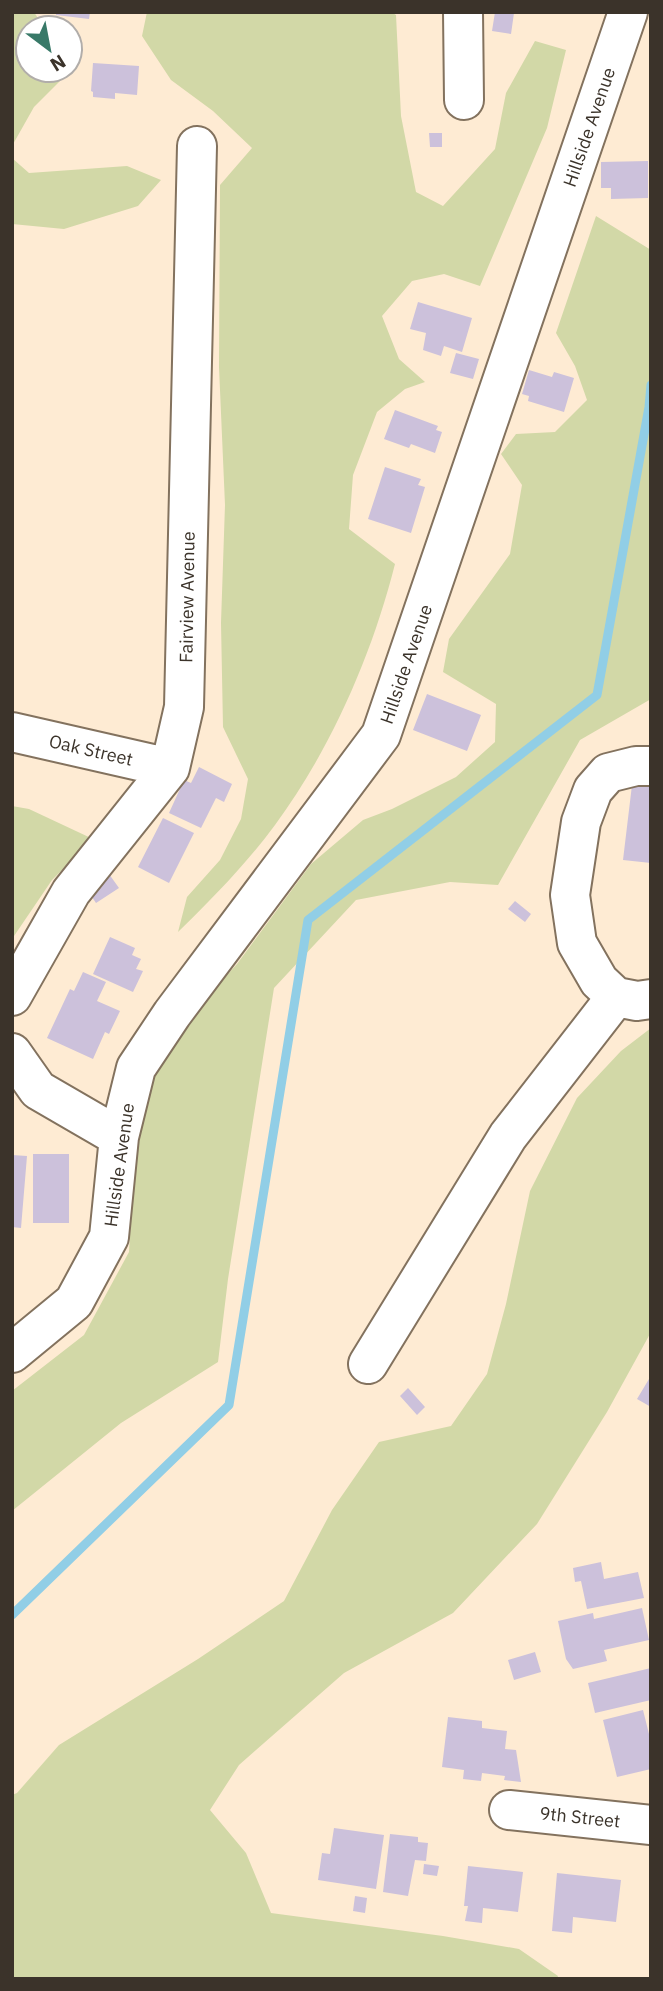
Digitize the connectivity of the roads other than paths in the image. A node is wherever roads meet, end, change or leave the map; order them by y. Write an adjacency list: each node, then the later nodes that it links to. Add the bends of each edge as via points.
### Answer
1 (463, 12): 3 (street)
2 (628, 12): 11 (street, Hillside Avenue, via 381,736 136,1068)
3 (464, 100)
4 (197, 146): 7 (street, Fairview Avenue, via 184,707)
5 (12, 732): 7 (street, Oak Street)
6 (651, 766): 9 (street, via 608,774 593,790 581,822 569,895 577,943 599,981)
7 (170, 768): 8 (street, Fairview Avenue, via 71,892)
8 (12, 996)
9 (634, 998): 13 (street, via 508,1136)
10 (12, 1053): 11 (street, via 38,1090)
11 (119, 1137): 12 (street, Hillside Avenue, via 109,1237 74,1302)
12 (12, 1353)
13 (368, 1364)
14 (509, 1810): 15 (street, 9th Street)
15 (651, 1825)

